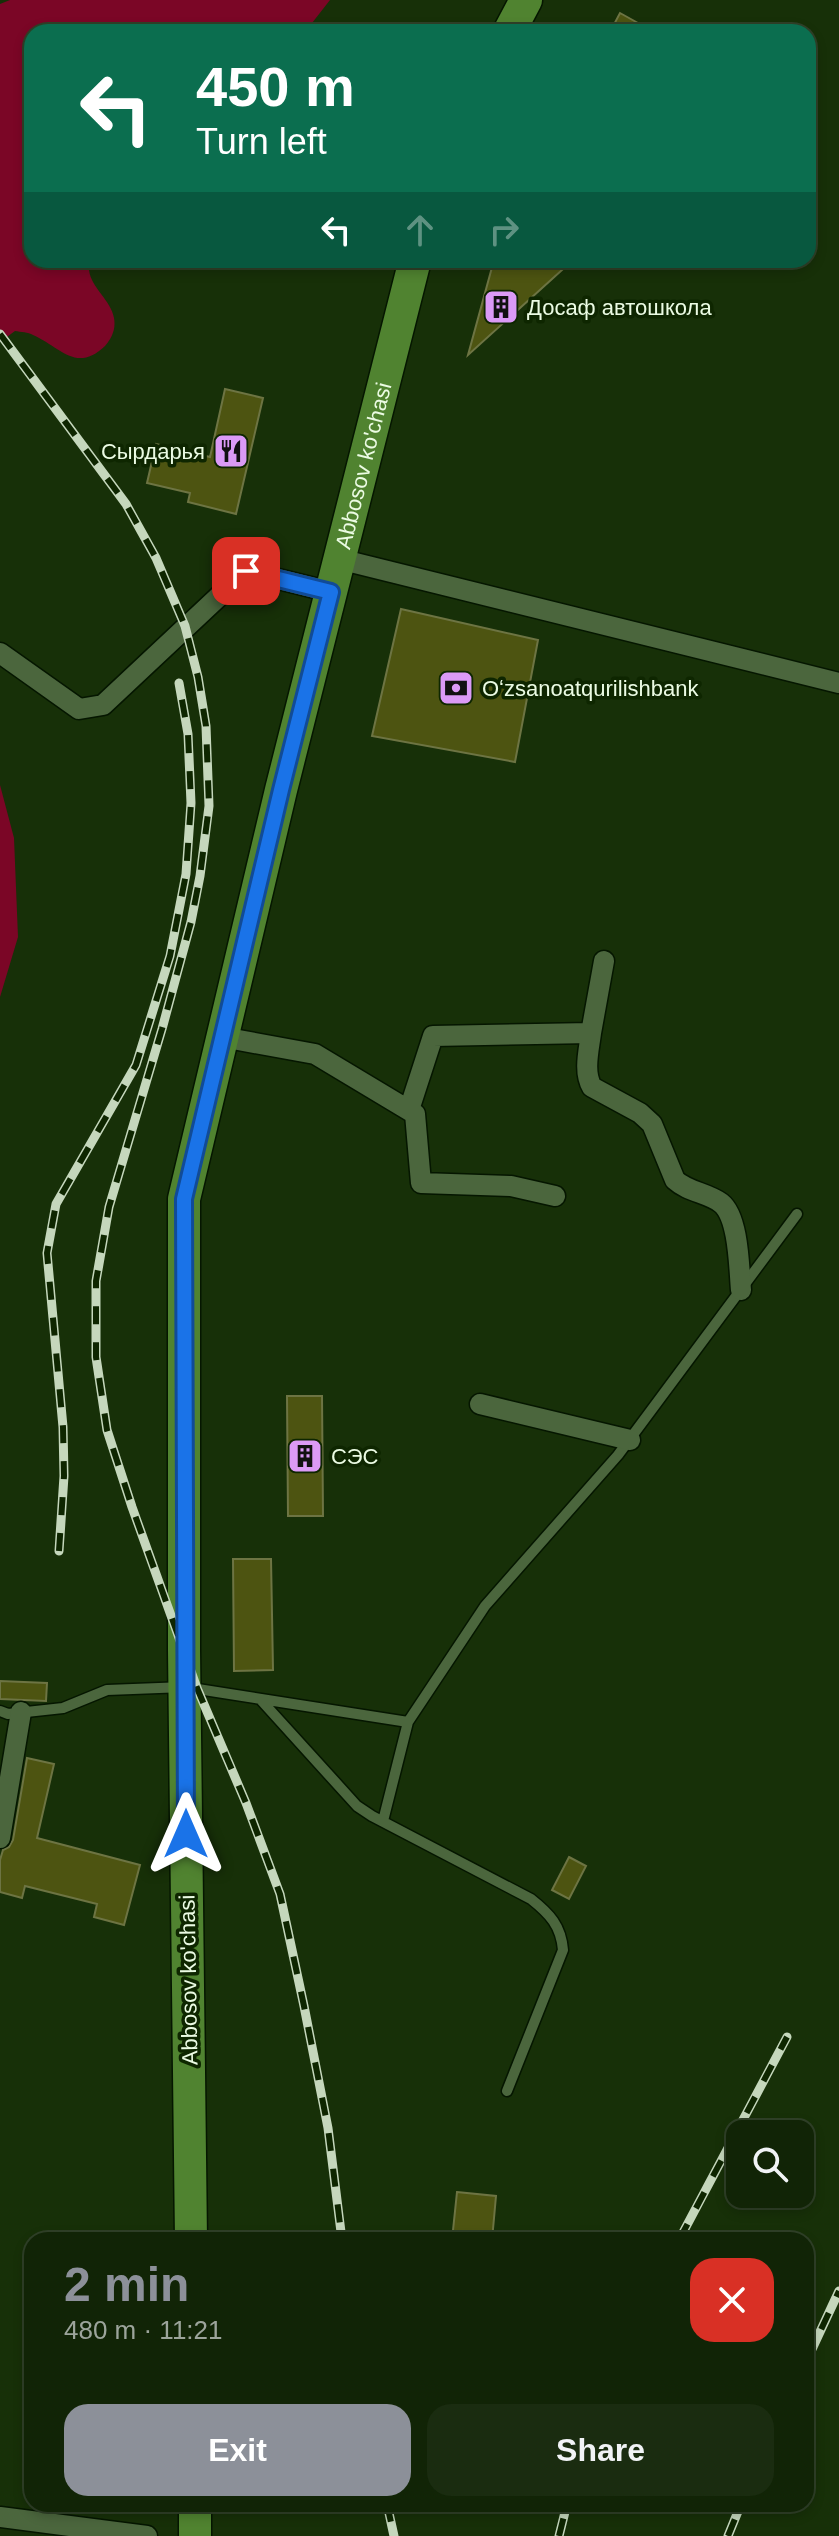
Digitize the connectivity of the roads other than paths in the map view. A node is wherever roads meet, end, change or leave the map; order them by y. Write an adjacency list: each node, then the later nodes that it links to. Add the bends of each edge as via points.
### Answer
1 (526, 0): 2 (main road)
2 (513, 24)
3 (413, 268): 4 (main road, Abbosov ko'chasi)
4 (339, 559): 5 (main road, Abbosov ko'chasi); 7 (street)
5 (331, 592): 6 (street, via 246,571 103,705 79,709); 10 (main road, Abbosov ko'chasi)
6 (0, 653)
7 (839, 683)
8 (604, 961): 9 (street)
9 (591, 1033): 11 (street, via 433,1036); 14 (street, via 587,1071 592,1087 652,1124 681,1186 727,1210)
10 (222, 1037): 11 (street, via 315,1054); 17 (main road, Abbosov ko'chasi, via 184,1199)
11 (409, 1110): 12 (street, via 415,1114 421,1183 511,1186)
12 (555, 1196)
13 (797, 1214): 14 (lane)
14 (741, 1290): 16 (lane)
15 (480, 1404): 16 (street)
16 (630, 1440): 20 (lane, via 485,1606)
17 (185, 1687): 18 (lane); 19 (lane, via 107,1690 63,1708); 24 (main road, Abbosov ko'chasi)
18 (260, 1699): 20 (lane); 21 (lane, via 357,1806)
19 (10, 1712): 22 (street)
20 (408, 1722): 21 (lane)
21 (383, 1821): 23 (lane, via 531,1899 558,1925 563,1950)
22 (0, 1838)
23 (507, 2091)
24 (191, 2232)
25 (195, 2512): 28 (main road)
26 (0, 2517): 27 (street)
27 (147, 2536)
28 (195, 2536)

